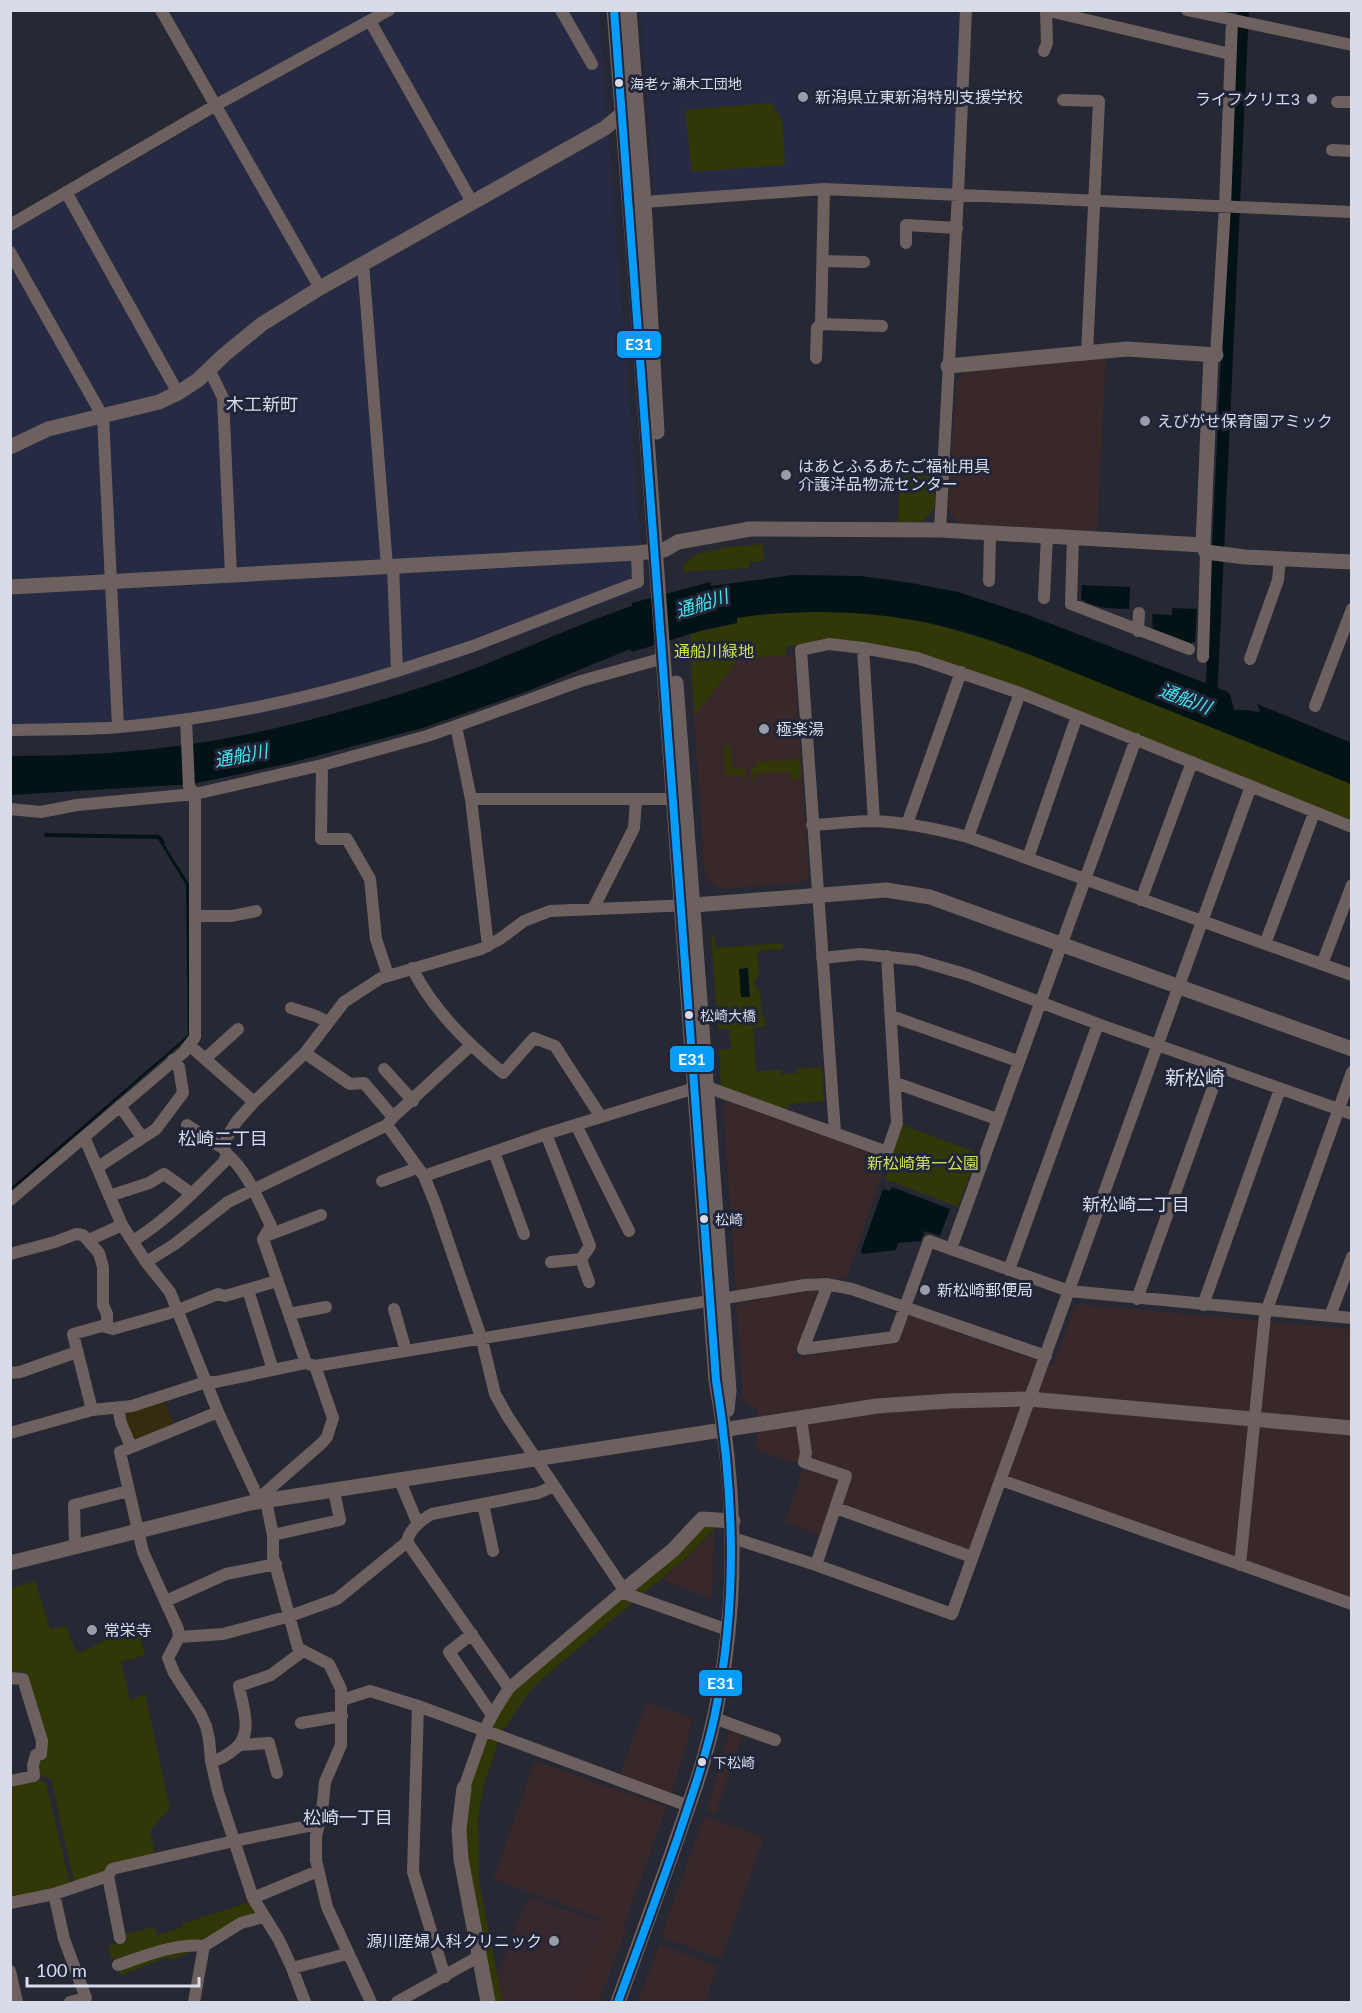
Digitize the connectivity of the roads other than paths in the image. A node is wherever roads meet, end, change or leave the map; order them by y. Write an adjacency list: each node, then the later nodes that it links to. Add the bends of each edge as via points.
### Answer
1 (161, 10): 20 (street)
2 (388, 10): 10 (street)
3 (561, 10): 16 (street)
4 (614, 10): 21 (street)
5 (629, 10): 29 (street)
6 (966, 10): 26 (street)
7 (1187, 10): 11 (street)
8 (1256, 10): 12 (street)
9 (1046, 11): 14 (street); 15 (street)
10 (370, 21): 20 (street); 28 (street)
11 (1235, 21): 12 (street); 30 (street)
12 (1253, 24): 13 (street)
13 (1352, 45)
14 (1044, 51)
15 (1226, 53)
16 (592, 64)
17 (1063, 100): 27 (street, via 1099,101)
18 (1336, 102): 19 (street)
19 (1352, 102)
20 (216, 105): 25 (street); 39 (street)
21 (623, 114): 28 (street, via 605,129); 57 (street)
22 (1332, 150): 23 (street)
23 (1352, 151)
24 (824, 189): 26 (street); 29 (street); 36 (street)
25 (66, 192): 32 (street); 47 (street)
26 (958, 194): 27 (street); 33 (street)
27 (1093, 200): 30 (street); 42 (street)
28 (472, 202): 38 (street)
29 (644, 202): 57 (street)
30 (1225, 206): 31 (street); 43 (street)
31 (1352, 212)
32 (10, 225)
33 (957, 228): 34 (street, via 906,225); 45 (street)
34 (906, 243)
35 (10, 252): 48 (street)
36 (822, 261): 37 (street); 40 (street)
37 (864, 262)
38 (363, 263): 39 (street); 59 (street)
39 (320, 288): 46 (street, via 262,324)
40 (821, 324): 41 (street); 44 (street, via 817,328)
41 (882, 326)
42 (1087, 353): 43 (street, via 1127,349); 45 (street)
43 (1213, 355): 54 (street)
44 (816, 358)
45 (948, 366): 50 (street)
46 (209, 369): 47 (street); 60 (street, via 223,398)
47 (178, 393): 48 (street)
48 (103, 417): 49 (street, via 48,429); 61 (street)
49 (10, 447)
50 (940, 530): 51 (street); 57 (street, via 750,529 678,542)
51 (990, 533): 52 (street); 62 (street)
52 (1047, 536): 53 (street); 64 (street)
53 (1073, 537): 54 (street); 67 (street, via 1071,604)
54 (1206, 550): 56 (street); 71 (street)
55 (637, 553): 57 (street); 59 (street); 73 (street, via 638,582)
56 (1280, 558): 58 (street); 72 (street, via 1278,580)
57 (661, 559): 70 (street)
58 (1352, 562)
59 (390, 566): 60 (street); 73 (street)
60 (231, 575): 61 (street)
61 (111, 581): 63 (street); 80 (street)
62 (989, 581)
63 (10, 587)
64 (1044, 598)
65 (1352, 609): 76 (street)
66 (1139, 613): 67 (street)
67 (1138, 630): 69 (street)
68 (863, 648): 74 (street, via 917,658); 92 (street); 94 (street, via 829,644 801,650)
69 (1189, 649)
70 (666, 654): 79 (street); 89 (street); 102 (street)
71 (1203, 657)
72 (1250, 659)
73 (397, 671): 78 (street, via 325,692)
74 (961, 672): 75 (street); 93 (street)
75 (1020, 693): 77 (street); 96 (street)
76 (1315, 706)
77 (1077, 716): 82 (street); 97 (street)
78 (186, 718): 80 (street); 86 (street)
79 (456, 726): 84 (street); 87 (street)
80 (118, 727): 81 (street)
81 (10, 730)
82 (1136, 739): 83 (street); 98 (street)
83 (1192, 762): 85 (street); 101 (street)
84 (322, 765): 86 (street); 114 (street, via 321,839 346,839 370,879 376,939)
85 (1251, 786): 91 (street); 106 (street)
86 (192, 791): 90 (street, via 41,812); 105 (street)
87 (471, 799): 88 (street); 109 (street)
88 (636, 799): 89 (street); 103 (street, via 634,828)
89 (674, 799): 102 (street)
90 (10, 809)
91 (1314, 813): 95 (street); 108 (street)
92 (874, 821): 93 (street); 94 (street)
93 (907, 824): 96 (street)
94 (812, 825): 100 (street)
95 (1352, 827)
96 (968, 837): 97 (street)
97 (1028, 858): 98 (street)
98 (1084, 879): 101 (street); 107 (street)
99 (1352, 885): 112 (street)
100 (818, 894): 102 (street); 107 (street, via 886,890 930,897); 111 (street)
101 (1141, 900): 106 (street)
102 (688, 905): 103 (street); 135 (street)
103 (592, 909): 109 (street, via 550,911 535,916)
104 (256, 911): 105 (street, via 232,916)
105 (195, 916): 123 (street, via 195,1037)
106 (1203, 921): 108 (street); 116 (street)
107 (1061, 944): 116 (street); 117 (street)
108 (1265, 944): 112 (street)
109 (488, 946): 113 (street)
110 (887, 956): 111 (street); 117 (street, via 958,972); 119 (street)
111 (822, 958): 147 (street)
112 (1322, 964): 115 (street)
113 (412, 968): 114 (street); 124 (street, via 435,1005)
114 (388, 975): 120 (street, via 344,1002)
115 (1352, 975)
116 (1180, 987): 125 (street); 126 (street)
117 (1040, 1003): 121 (street); 130 (street)
118 (291, 1008): 120 (street)
119 (891, 1016): 130 (street); 134 (street)
120 (328, 1022): 127 (street)
121 (1098, 1024): 125 (street); 173 (street)
122 (238, 1029): 128 (street)
123 (189, 1045): 128 (street); 129 (street)
124 (470, 1046): 137 (street); 142 (street, via 503,1073 534,1038 555,1046)
125 (1158, 1046): 131 (street); 178 (street)
126 (1352, 1049)
127 (305, 1053): 138 (street); 144 (street, via 350,1084 364,1083)
128 (206, 1058): 138 (street)
129 (173, 1060): 139 (street); 150 (street, via 179,1067 183,1093 156,1129)
130 (1018, 1061): 143 (street)
131 (1221, 1068): 136 (street); 179 (street)
132 (384, 1070): 137 (street)
133 (1352, 1072): 140 (street)
134 (896, 1083): 143 (street); 147 (street, via 897,1122 887,1152)
135 (701, 1088): 142 (street); 147 (street); 180 (street)
136 (1280, 1089): 140 (street); 181 (street)
137 (413, 1101): 144 (street)
138 (254, 1102): 151 (street, via 227,1137)
139 (120, 1106): 149 (street); 150 (street)
140 (1338, 1109): 141 (street); 186 (street)
141 (1352, 1114)
142 (601, 1118): 146 (street)
143 (997, 1119): 167 (street)
144 (390, 1121): 154 (street); 156 (street)
145 (187, 1125): 151 (street)
146 (576, 1125): 148 (street); 162 (street)
147 (836, 1133)
148 (546, 1134): 152 (street); 170 (street, via 591,1246)
149 (84, 1137): 153 (street); 158 (street)
150 (142, 1137): 153 (street)
151 (226, 1152): 156 (street); 157 (street, via 224,1162)
152 (494, 1152): 154 (street); 163 (street)
153 (98, 1167): 159 (street)
154 (420, 1172): 155 (street); 191 (street, via 435,1203)
155 (382, 1181)
156 (252, 1189): 164 (street, via 271,1226); 171 (street)
157 (192, 1194): 159 (street, via 164,1174); 166 (street)
158 (12, 1196)
159 (109, 1196): 161 (street)
160 (321, 1215): 164 (street)
161 (123, 1226): 165 (street); 166 (street)
162 (629, 1231)
163 (524, 1234)
164 (266, 1236): 174 (street, via 263,1239)
165 (89, 1240): 168 (street, via 76,1234); 190 (street, via 103,1267)
166 (133, 1241): 171 (street)
167 (951, 1249): 173 (street); 183 (street, via 929,1241)
168 (10, 1254)
169 (1352, 1257): 188 (street)
170 (581, 1259): 172 (street); 175 (street)
171 (146, 1262): 185 (street, via 170,1292)
172 (551, 1262)
173 (1009, 1270): 178 (street)
174 (277, 1281): 177 (street); 187 (street)
175 (589, 1282)
176 (828, 1284): 180 (street); 183 (street, via 852,1288); 183 (street, via 803,1349 894,1337)
177 (248, 1290): 185 (street, via 218,1294); 196 (street)
178 (1069, 1291): 179 (street); 194 (street)
179 (1137, 1299): 181 (street)
180 (717, 1301): 191 (street); 206 (street, via 716,1380)
181 (1203, 1305): 186 (street)
182 (326, 1307): 187 (street)
183 (905, 1307): 194 (street)
184 (394, 1309): 193 (street)
185 (178, 1310): 190 (street, via 113,1329); 198 (street)
186 (1266, 1311): 188 (street); 204 (street)
187 (289, 1314): 195 (street)
188 (1330, 1316): 189 (street)
189 (1352, 1318)
190 (107, 1326): 192 (street, via 73,1334)
191 (482, 1340): 193 (street); 209 (street, via 495,1394)
192 (77, 1352): 197 (street); 201 (street)
193 (406, 1352): 195 (street)
194 (1046, 1356): 199 (street)
195 (311, 1364): 196 (street); 215 (street, via 333,1418 331,1427 322,1443 266,1492)
196 (273, 1371): 198 (street)
197 (10, 1373)
198 (206, 1382): 200 (street); 202 (street)
199 (1029, 1399): 203 (street, via 908,1404); 204 (street); 210 (street)
200 (118, 1408): 201 (street); 208 (street)
201 (92, 1410): 207 (street)
202 (218, 1412): 208 (street); 215 (street)
203 (801, 1419): 206 (street); 217 (street, via 807,1453 804,1462 846,1476)
204 (1255, 1420): 205 (street); 230 (street)
205 (1352, 1428)
206 (726, 1431): 209 (street); 218 (street)
207 (10, 1433)
208 (131, 1447): 213 (street, via 120,1452)
209 (539, 1460): 211 (street); 212 (street)
210 (1000, 1480): 226 (street); 230 (street)
211 (400, 1481): 214 (street); 219 (street)
212 (554, 1486): 216 (street); 231 (street)
213 (128, 1491): 220 (street); 224 (street, via 74,1506)
214 (334, 1491): 215 (street); 221 (street, via 340,1520)
215 (263, 1502): 220 (street); 221 (street)
216 (483, 1504): 219 (street, via 432,1514); 225 (street)
217 (836, 1508): 226 (street); 229 (street)
218 (733, 1521): 222 (street); 231 (street, via 702,1520 673,1550)
219 (418, 1524): 223 (street)
220 (137, 1530): 224 (street); 232 (street)
221 (273, 1535): 228 (street)
222 (733, 1538): 229 (street); 235 (street)
223 (407, 1542): 234 (street, via 337,1599); 236 (street)
224 (75, 1546): 227 (street)
225 (493, 1551)
226 (972, 1557): 229 (street, via 952,1614)
227 (10, 1563)
228 (276, 1564): 232 (street, via 226,1574); 234 (street)
229 (816, 1564)
230 (1240, 1565): 233 (street)
231 (622, 1591): 235 (street); 240 (street)
232 (166, 1601): 237 (street)
233 (1352, 1604)
234 (290, 1616): 237 (street, via 223,1634); 238 (street, via 298,1648)
235 (728, 1630): 245 (street)
236 (472, 1634): 240 (street); 243 (street, via 449,1652)
237 (179, 1637): 250 (street, via 168,1658 206,1726)
238 (303, 1651): 241 (street, via 330,1664); 249 (street, via 271,1675 238,1686 247,1730)
239 (10, 1678): 252 (street, via 23,1679 42,1741 41,1754 36,1755 33,1765 34,1776)
240 (509, 1688): 243 (street)
241 (342, 1700): 242 (street, via 370,1691); 244 (street)
242 (418, 1706): 247 (street); 270 (street, via 413,1872)
243 (492, 1715): 247 (street)
244 (342, 1716): 246 (street); 255 (street, via 341,1745 325,1782)
245 (714, 1718): 248 (street); 254 (street)
246 (302, 1723)
247 (484, 1731): 253 (street); 254 (street)
248 (775, 1740)
249 (241, 1745): 250 (street, via 220,1760); 251 (street, via 268,1743)
250 (211, 1761): 256 (street)
251 (277, 1773)
252 (10, 1781)
253 (464, 1788): 266 (street, via 459,1828 461,1859)
254 (689, 1806): 278 (street)
255 (318, 1824): 256 (street); 257 (street)
256 (234, 1840): 258 (street, via 112,1869); 260 (street)
257 (318, 1871): 260 (street); 265 (street, via 327,1907)
258 (108, 1876): 259 (street); 263 (street)
259 (54, 1894): 261 (street); 272 (street, via 64,1939 86,1998)
260 (253, 1898): 262 (street)
261 (10, 1903)
262 (263, 1917): 264 (street, via 241,1923); 268 (street)
263 (120, 1938)
264 (204, 1946): 267 (street, via 165,1950); 273 (street)
265 (347, 1954): 268 (street); 275 (street)
266 (478, 1957): 270 (street); 277 (street)
267 (118, 1965)
268 (292, 1968): 274 (street)
269 (10, 1971): 271 (street)
270 (445, 1977): 276 (street)
271 (17, 2002)
272 (70, 2002)
273 (194, 2002)
274 (305, 2002)
275 (371, 2002)
276 (396, 2002)
277 (488, 2002)
278 (618, 2002)

